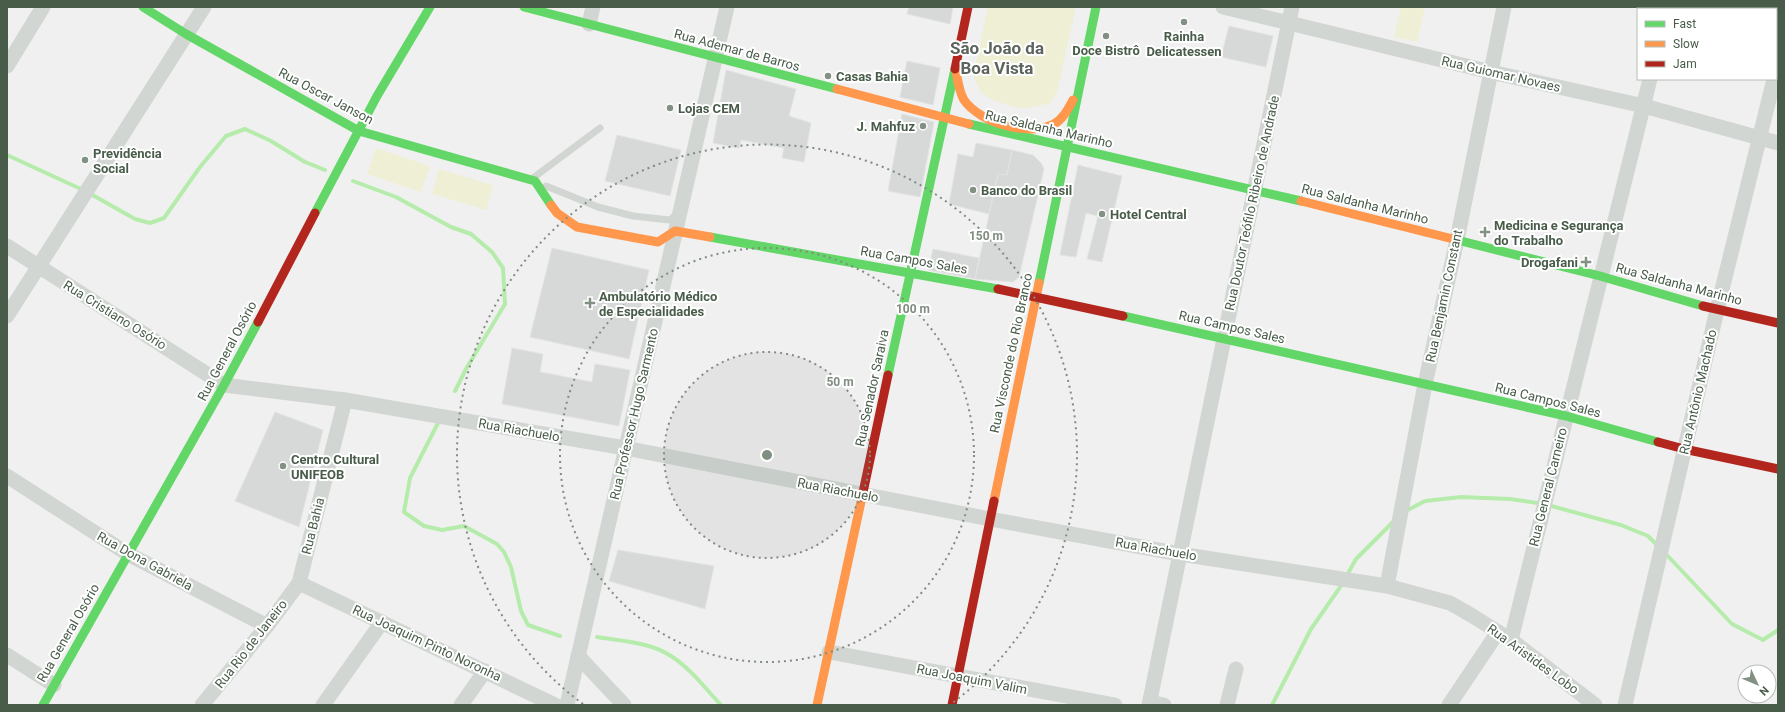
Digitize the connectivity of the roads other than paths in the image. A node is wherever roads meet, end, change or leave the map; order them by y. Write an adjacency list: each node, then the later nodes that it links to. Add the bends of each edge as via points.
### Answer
1 (43, 7): 18 (street)
2 (143, 7): 15 (main road, Rua Oscar Janson)
3 (204, 7): 15 (street)
4 (430, 7): 26 (main road, Rua General Osório, via 377,96)
5 (524, 7): 14 (main road, Rua Ademar de Barros)
6 (594, 7): 14 (street)
7 (727, 7): 16 (street, Rua Professor Hugo Sarmento)
8 (968, 7): 17 (main road, Rua Senador Saraiva)
9 (1096, 7): 22 (main road, Rua Visconde do Rio Branco)
10 (1223, 7): 13 (street, Rua Guiomar Novaes)
11 (1292, 7): 13 (street, Rua Doutor Teófilo Ribeiro de Andrade)
12 (1504, 7): 19 (street, Rua Benjamin Constant)
13 (1289, 22): 19 (street, Rua Guiomar Novaes); 31 (street, Rua Doutor Teófilo Ribeiro de Andrade)
14 (589, 24): 16 (main road, Rua Ademar de Barros)
15 (186, 34): 26 (main road, Rua Oscar Janson); 36 (street)
16 (715, 58): 24 (main road, Rua Ademar de Barros); 32 (street, Rua Professor Hugo Sarmento)
17 (956, 64): 22 (main road, via 958,85 965,102 981,115 1000,124 1031,129 1055,123 1065,115); 24 (main road, Rua Senador Saraiva)
18 (7, 66)
19 (1491, 72): 23 (street, Rua Guiomar Novaes); 34 (street, Rua Benjamin Constant)
20 (1650, 80): 23 (street, Rua General Carneiro)
21 (1774, 80): 27 (street, Rua Antônio Machado)
22 (1079, 88): 29 (main road, Rua Visconde do Rio Branco)
23 (1644, 106): 27 (street, Rua Guiomar Novaes); 38 (street, Rua General Carneiro)
24 (944, 118): 29 (main road, Rua Saldanha Marinho); 37 (main road, Rua Senador Saraiva)
25 (600, 128): 30 (lane)
26 (360, 131): 30 (main road, Rua Oscar Janson); 44 (main road, Rua General Osório)
27 (1760, 139): 28 (street, Rua Guiomar Novaes); 40 (street, Rua Antônio Machado)
28 (1778, 143)
29 (1066, 147): 31 (main road, Rua Saldanha Marinho); 39 (main road, Rua Visconde do Rio Branco)
30 (533, 180): 32 (lane, via 598,207 633,216 670,220); 33 (main road, via 556,213 577,227 658,242)
31 (1255, 190): 34 (main road, Rua Saldanha Marinho); 43 (street, Rua Doutor Teófilo Ribeiro de Andrade)
32 (679, 212): 33 (street, Rua Professor Hugo Sarmento)
33 (675, 231): 37 (main road, Rua Campos Sales); 48 (street, Rua Professor Hugo Sarmento)
34 (1456, 240): 38 (main road, Rua Saldanha Marinho); 45 (street, Rua Benjamin Constant)
35 (7, 246): 36 (street, Rua Cristiano Osório)
36 (39, 267): 41 (street); 44 (street, Rua Cristiano Osório)
37 (911, 272): 39 (main road, Rua Campos Sales); 52 (main road, Rua Senador Saraiva)
38 (1600, 276): 40 (main road, Rua Saldanha Marinho); 47 (street, Rua General Carneiro)
39 (1035, 296): 43 (main road, Rua Campos Sales); 53 (main road, Rua Visconde do Rio Branco)
40 (1717, 310): 42 (main road, Rua Saldanha Marinho); 49 (street, Rua Antônio Machado)
41 (7, 316)
42 (1778, 323)
43 (1224, 339): 45 (main road, Rua Campos Sales); 55 (street, Rua Doutor Teófilo Ribeiro de Andrade)
44 (224, 384): 46 (street, Rua Riachuelo); 54 (main road, Rua General Osório)
45 (1425, 384): 47 (main road, Rua Campos Sales); 57 (street, Rua Benjamin Constant)
46 (345, 400): 48 (street, Rua Riachuelo); 56 (street, Rua Bahia)
47 (1566, 416): 49 (main road, Rua Campos Sales); 62 (street, Rua General Carneiro)
48 (625, 448): 52 (street, Rua Riachuelo); 65 (street, Rua Professor Hugo Sarmento)
49 (1684, 450): 50 (main road, Rua Campos Sales); 85 (street, Rua Antônio Machado)
50 (1778, 469)
51 (7, 476): 54 (street, Rua Dona Gabriela)
52 (862, 496): 53 (street, Rua Riachuelo); 63 (main road, Rua Senador Saraiva)
53 (990, 519): 55 (street, Rua Riachuelo); 68 (main road, Rua Visconde do Rio Branco)
54 (128, 554): 60 (street, Rua Dona Gabriela); 69 (main road, Rua General Osório)
55 (1180, 554): 57 (street, Rua Riachuelo); 70 (street, Rua Doutor Teófilo Ribeiro de Andrade)
56 (299, 583): 59 (street, Rua Joaquim Pinto Noronha); 60 (street, Rua Rio de Janeiro)
57 (1387, 586): 58 (street, Rua Riachuelo)
58 (1450, 604): 61 (street, Rua Aristides Lobo)
59 (382, 622): 67 (street, Rua Joaquim Pinto Noronha); 73 (street)
60 (266, 626): 72 (street, Rua Rio de Janeiro)
61 (1498, 632): 62 (street, Rua Aristides Lobo); 83 (street)
62 (1511, 640): 84 (street, Rua Aristides Lobo)
63 (829, 652): 68 (street, Rua Joaquim Valim); 78 (main road, Rua Senador Saraiva)
64 (7, 655): 69 (street)
65 (578, 656): 76 (street, Rua Professor Hugo Sarmento); 77 (street)
66 (1236, 669): 82 (street)
67 (485, 671): 74 (street); 75 (street, Rua Joaquim Pinto Noronha)
68 (958, 677): 79 (main road, Rua Visconde do Rio Branco); 80 (street, Rua Joaquim Valim)
69 (54, 684): 71 (main road, Rua General Osório)
70 (1149, 703): 81 (street)
71 (43, 705)
72 (202, 705)
73 (323, 705)
74 (461, 705)
75 (555, 705)
76 (567, 705)
77 (624, 705)
78 (817, 705)
79 (952, 705)
80 (1115, 705)
81 (1164, 705)
82 (1227, 705)
83 (1449, 705)
84 (1595, 705)
85 (1625, 705)

